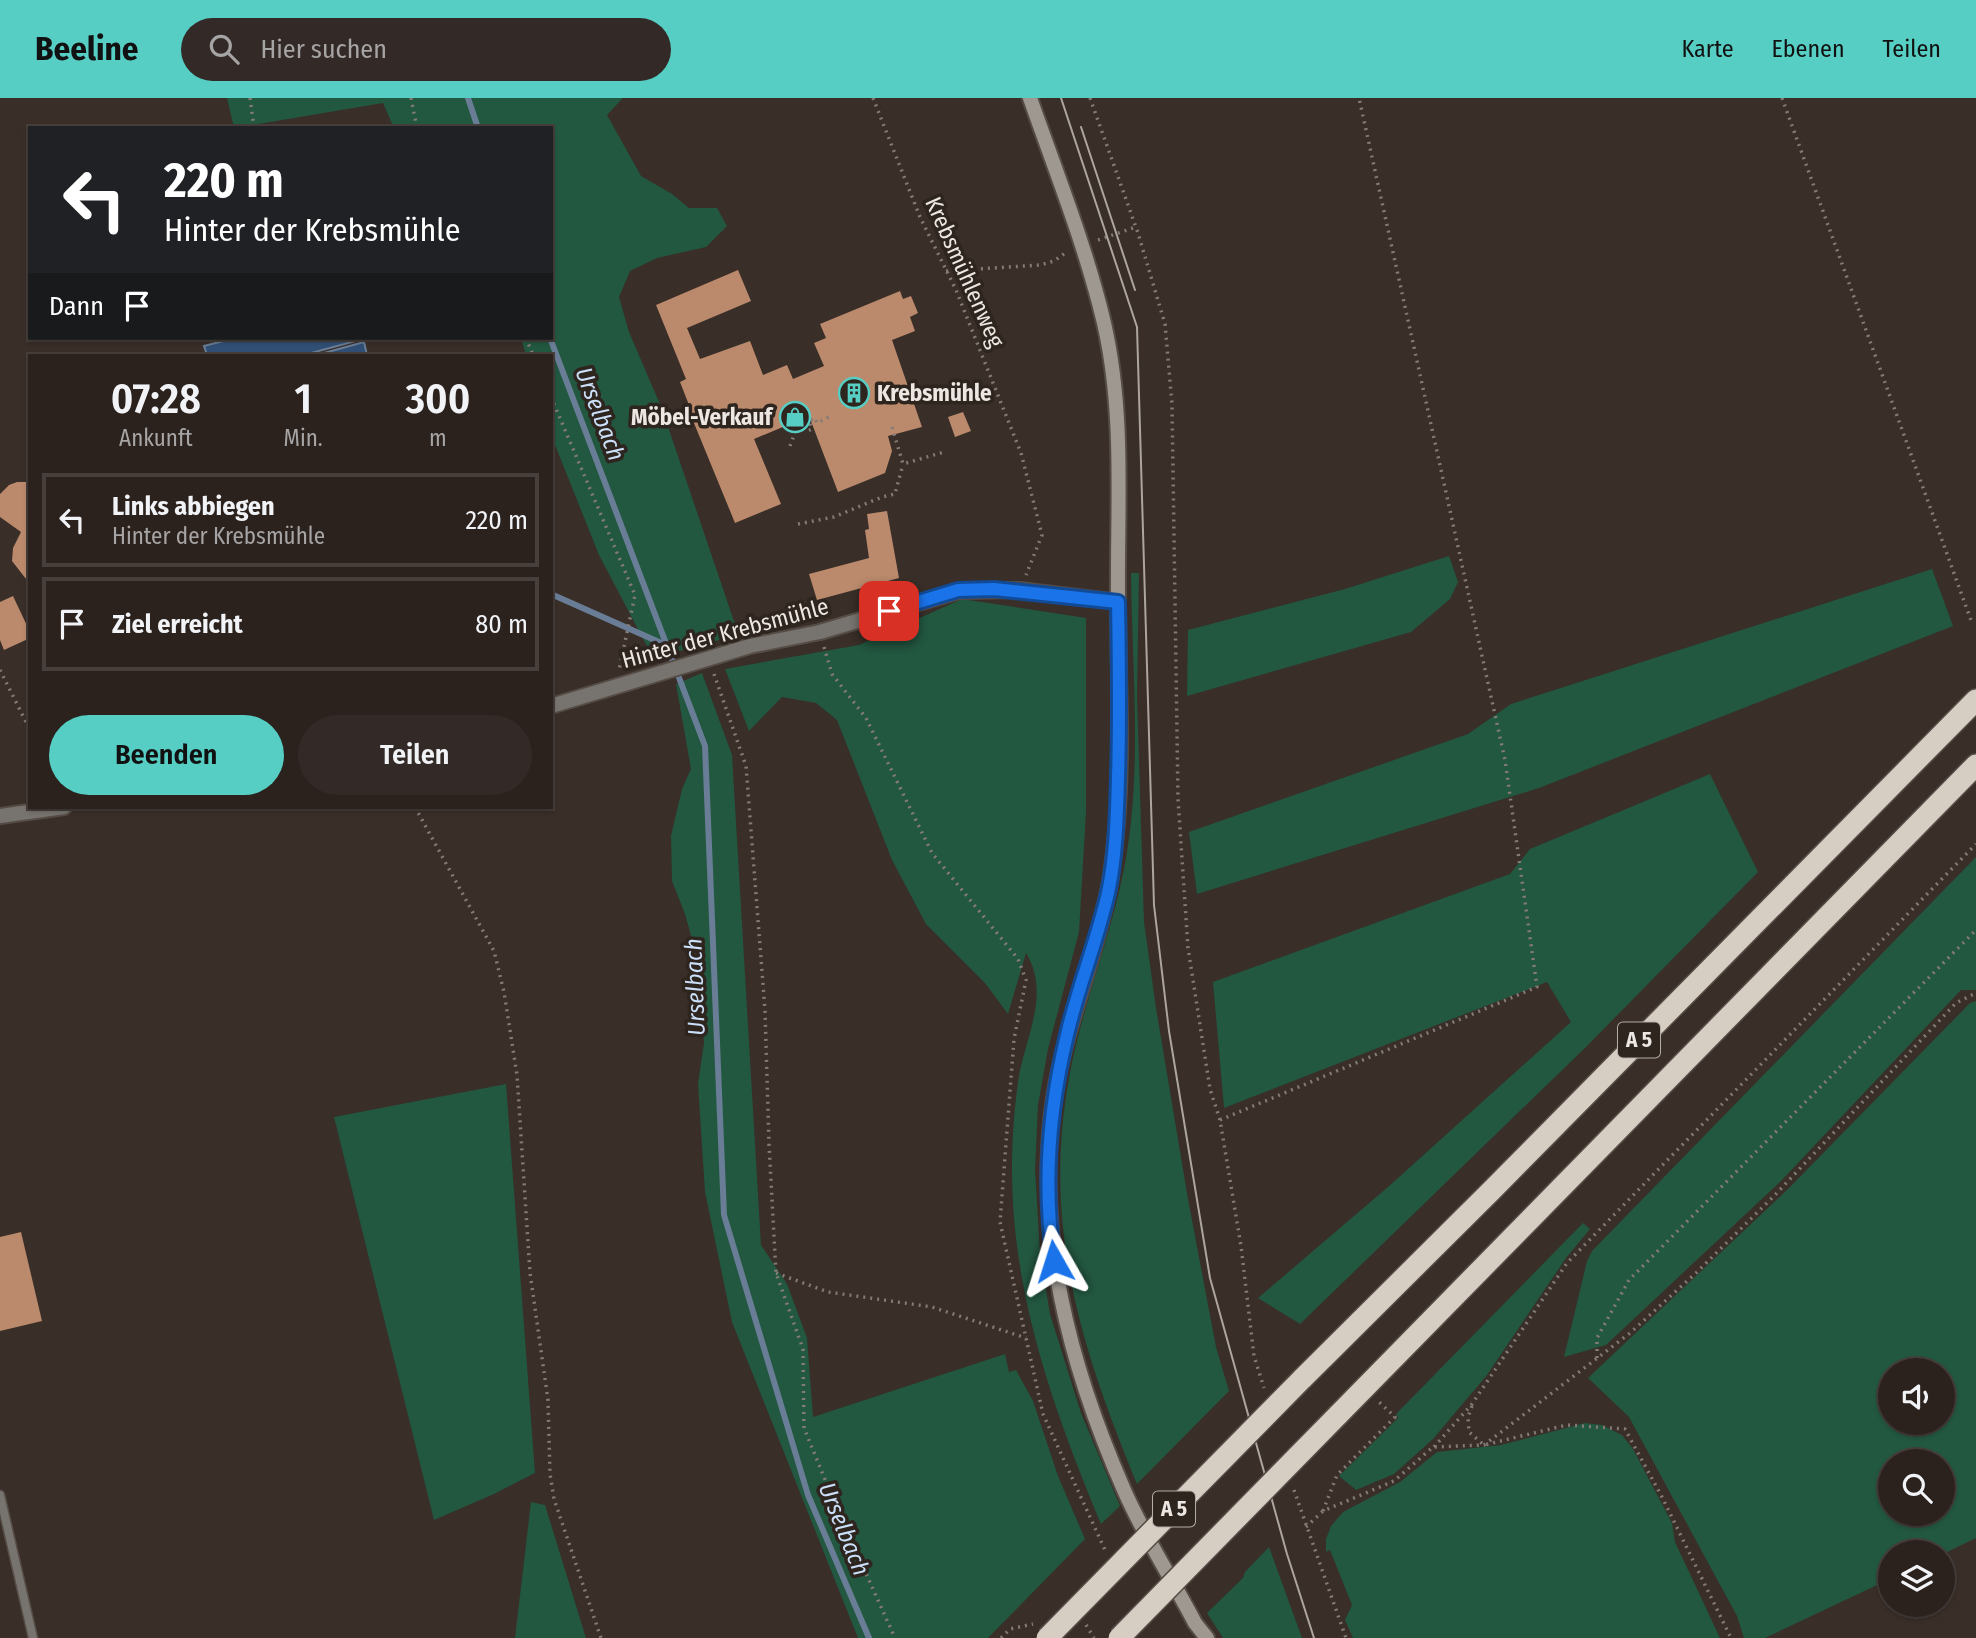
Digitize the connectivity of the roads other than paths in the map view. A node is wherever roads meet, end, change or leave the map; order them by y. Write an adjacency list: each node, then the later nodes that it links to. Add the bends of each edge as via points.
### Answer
1 (1030, 98): 2 (main road, via 1075,247 1104,324 1119,447)
2 (1118, 602): 4 (street, Hinter der Krebsmühle, via 1020,590 958,590); 12 (main road, via 1117,820 1108,891 1067,1034 1054,1100 1048,1163 1051,1239 1061,1306 1080,1374 1125,1492)
3 (1976, 701): 10 (highway, A 5, bridge)
4 (553, 705)
5 (1976, 765): 11 (highway, A 5, bridge)
6 (50, 809): 7 (street)
7 (0, 816)
8 (0, 1495): 9 (lane)
9 (33, 1638)
10 (1047, 1638)
11 (1119, 1638)
12 (1207, 1638)

